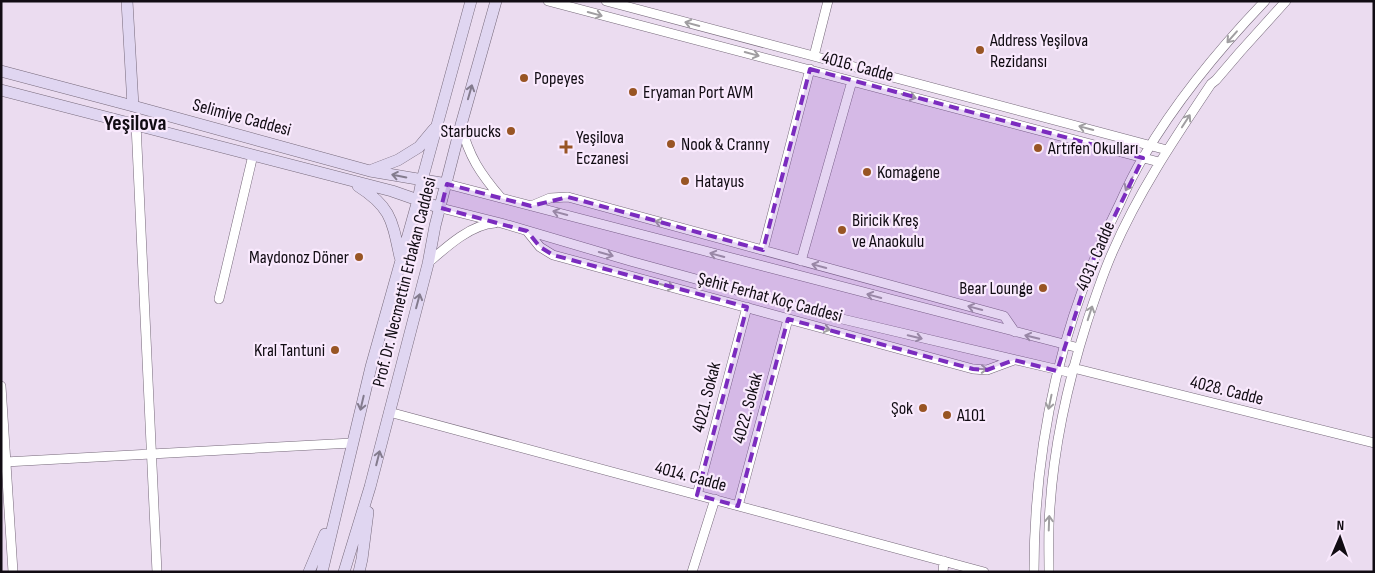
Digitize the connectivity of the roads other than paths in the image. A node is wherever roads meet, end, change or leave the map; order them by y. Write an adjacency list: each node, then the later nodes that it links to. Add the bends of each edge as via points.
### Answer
1 (127, 1): 16 (main road)
2 (472, 1): 18 (main road, Prof. Dr. Necmettin Erbakan Caddesi)
3 (496, 1): 19 (main road, Prof. Dr. Necmettin Erbakan Caddesi, one-way to 3)
4 (548, 1): 11 (street, 4016. Cadde, one-way to 11)
5 (606, 1): 9 (street, 4016. Cadde, one-way to 5)
6 (828, 1): 9 (street)
7 (1265, 1): 20 (street, 4031. Cadde, one-way to 20, via 1193,85)
8 (1286, 1): 21 (street, 4031. Cadde, one-way to 8, via 1210,84)
9 (814, 56): 20 (street, 4016. Cadde, one-way to 9)
10 (1, 63): 13 (main road)
11 (810, 70): 14 (street, 4016. Cadde); 35 (street)
12 (1, 71): 13 (main road, Selimiye Caddesi)
13 (17, 75): 16 (main road, Selimiye Caddesi)
14 (852, 81): 23 (street, 4016. Cadde, one-way to 23); 37 (street)
15 (3, 91): 17 (main road, Selimiye Caddesi)
16 (133, 106): 25 (main road, Selimiye Caddesi)
17 (136, 124): 22 (main road, Selimiye Caddesi); 52 (street)
18 (437, 126): 25 (main road, via 418,147 398,160); 26 (main road, Prof. Dr. Necmettin Erbakan Caddesi)
19 (461, 126): 28 (main road, Prof. Dr. Necmettin Erbakan Caddesi); 29 (street, via 472,159)
20 (1150, 145): 21 (street, 4016. Cadde); 23 (street, 4031. Cadde)
21 (1167, 150): 24 (street, 4031. Cadde)
22 (253, 155): 27 (main road, Selimiye Caddesi); 39 (street)
23 (1143, 158): 24 (street, 4016. Cadde); 43 (street, 4031. Cadde, one-way to 43, via 1094,258)
24 (1159, 162): 44 (street, 4031. Cadde, one-way to 24, via 1113,251)
25 (370, 171): 26 (main road, Selimiye Caddesi, one-way to 25)
26 (422, 180): 28 (main road, Selimiye Caddesi); 30 (main road, Prof. Dr. Necmettin Erbakan Caddesi)
27 (350, 181): 30 (main road, Selimiye Caddesi); 36 (main road, via 385,208 393,224)
28 (447, 184): 29 (street, Şehit Ferhat Koç Caddesi); 32 (main road, Prof. Dr. Necmettin Erbakan Caddesi)
29 (501, 198): 31 (street, Şehit Ferhat Koç Caddesi)
30 (418, 200): 32 (main road, Selimiye Caddesi); 36 (main road, Prof. Dr. Necmettin Erbakan Caddesi)
31 (531, 206): 35 (street, one-way to 31, via 568,197 550,198); 42 (street, Şehit Ferhat Koç Caddesi, one-way to 31)
32 (441, 208): 33 (street, Şehit Ferhat Koç Caddesi); 38 (main road, Prof. Dr. Necmettin Erbakan Caddesi)
33 (502, 223): 34 (street, Şehit Ferhat Koç Caddesi); 38 (street, Şehit Ferhat Koç Caddesi, via 475,228 444,248)
34 (527, 231): 40 (street, Şehit Ferhat Koç Caddesi, one-way to 40, via 540,247 553,255); 45 (street, Şehit Ferhat Koç Caddesi, one-way to 45, via 838,318)
35 (763, 250): 37 (street)
36 (400, 259): 50 (main road, Prof. Dr. Necmettin Erbakan Caddesi, one-way to 50)
37 (802, 261): 42 (street, one-way to 37, via 1004,316)
38 (428, 264): 49 (main road, Prof. Dr. Necmettin Erbakan Caddesi, one-way to 38)
39 (219, 299)
40 (747, 308): 41 (street, Şehit Ferhat Koç Caddesi); 55 (street, 4021. Sokak)
41 (788, 319): 45 (street, Şehit Ferhat Koç Caddesi, one-way to 45, via 973,369 987,370); 57 (street, 4022. Sokak)
42 (1014, 332): 43 (street, Şehit Ferhat Koç Caddesi, one-way to 42)
43 (1064, 345): 44 (street, Şehit Ferhat Koç Caddesi); 46 (street, 4031. Cadde)
44 (1079, 348): 47 (street, 4031. Cadde)
45 (1014, 360): 46 (street, Şehit Ferhat Koç Caddesi)
46 (1057, 371): 47 (street, Şehit Ferhat Koç Caddesi); 69 (street, 4031. Cadde, one-way to 69, via 1040,463)
47 (1072, 371): 51 (street, 4028. Cadde); 70 (street, 4031. Cadde, one-way to 47, via 1054,465)
48 (1, 386): 53 (street)
49 (390, 412): 54 (main road, Prof. Dr. Necmettin Erbakan Caddesi, one-way to 49); 55 (street, 4014. Cadde)
50 (352, 443): 52 (street); 58 (main road, Prof. Dr. Necmettin Erbakan Caddesi)
51 (1374, 444)
52 (152, 454): 53 (street); 61 (street)
53 (6, 462): 60 (street)
54 (370, 487): 64 (main road, Prof. Dr. Necmettin Erbakan Caddesi); 65 (main road)
55 (697, 495): 56 (street, 4014. Cadde)
56 (715, 500): 57 (street, 4014. Cadde); 66 (street)
57 (738, 506): 59 (street, 4014. Cadde)
58 (337, 507): 62 (main road); 63 (main road, Prof. Dr. Necmettin Erbakan Caddesi)
59 (944, 561): 67 (street); 68 (street, 4014. Cadde)
60 (12, 572)
61 (157, 572)
62 (309, 572)
63 (322, 572)
64 (344, 572)
65 (359, 572)
66 (692, 572)
67 (943, 572)
68 (984, 572)
69 (1034, 572)
70 (1049, 572)

